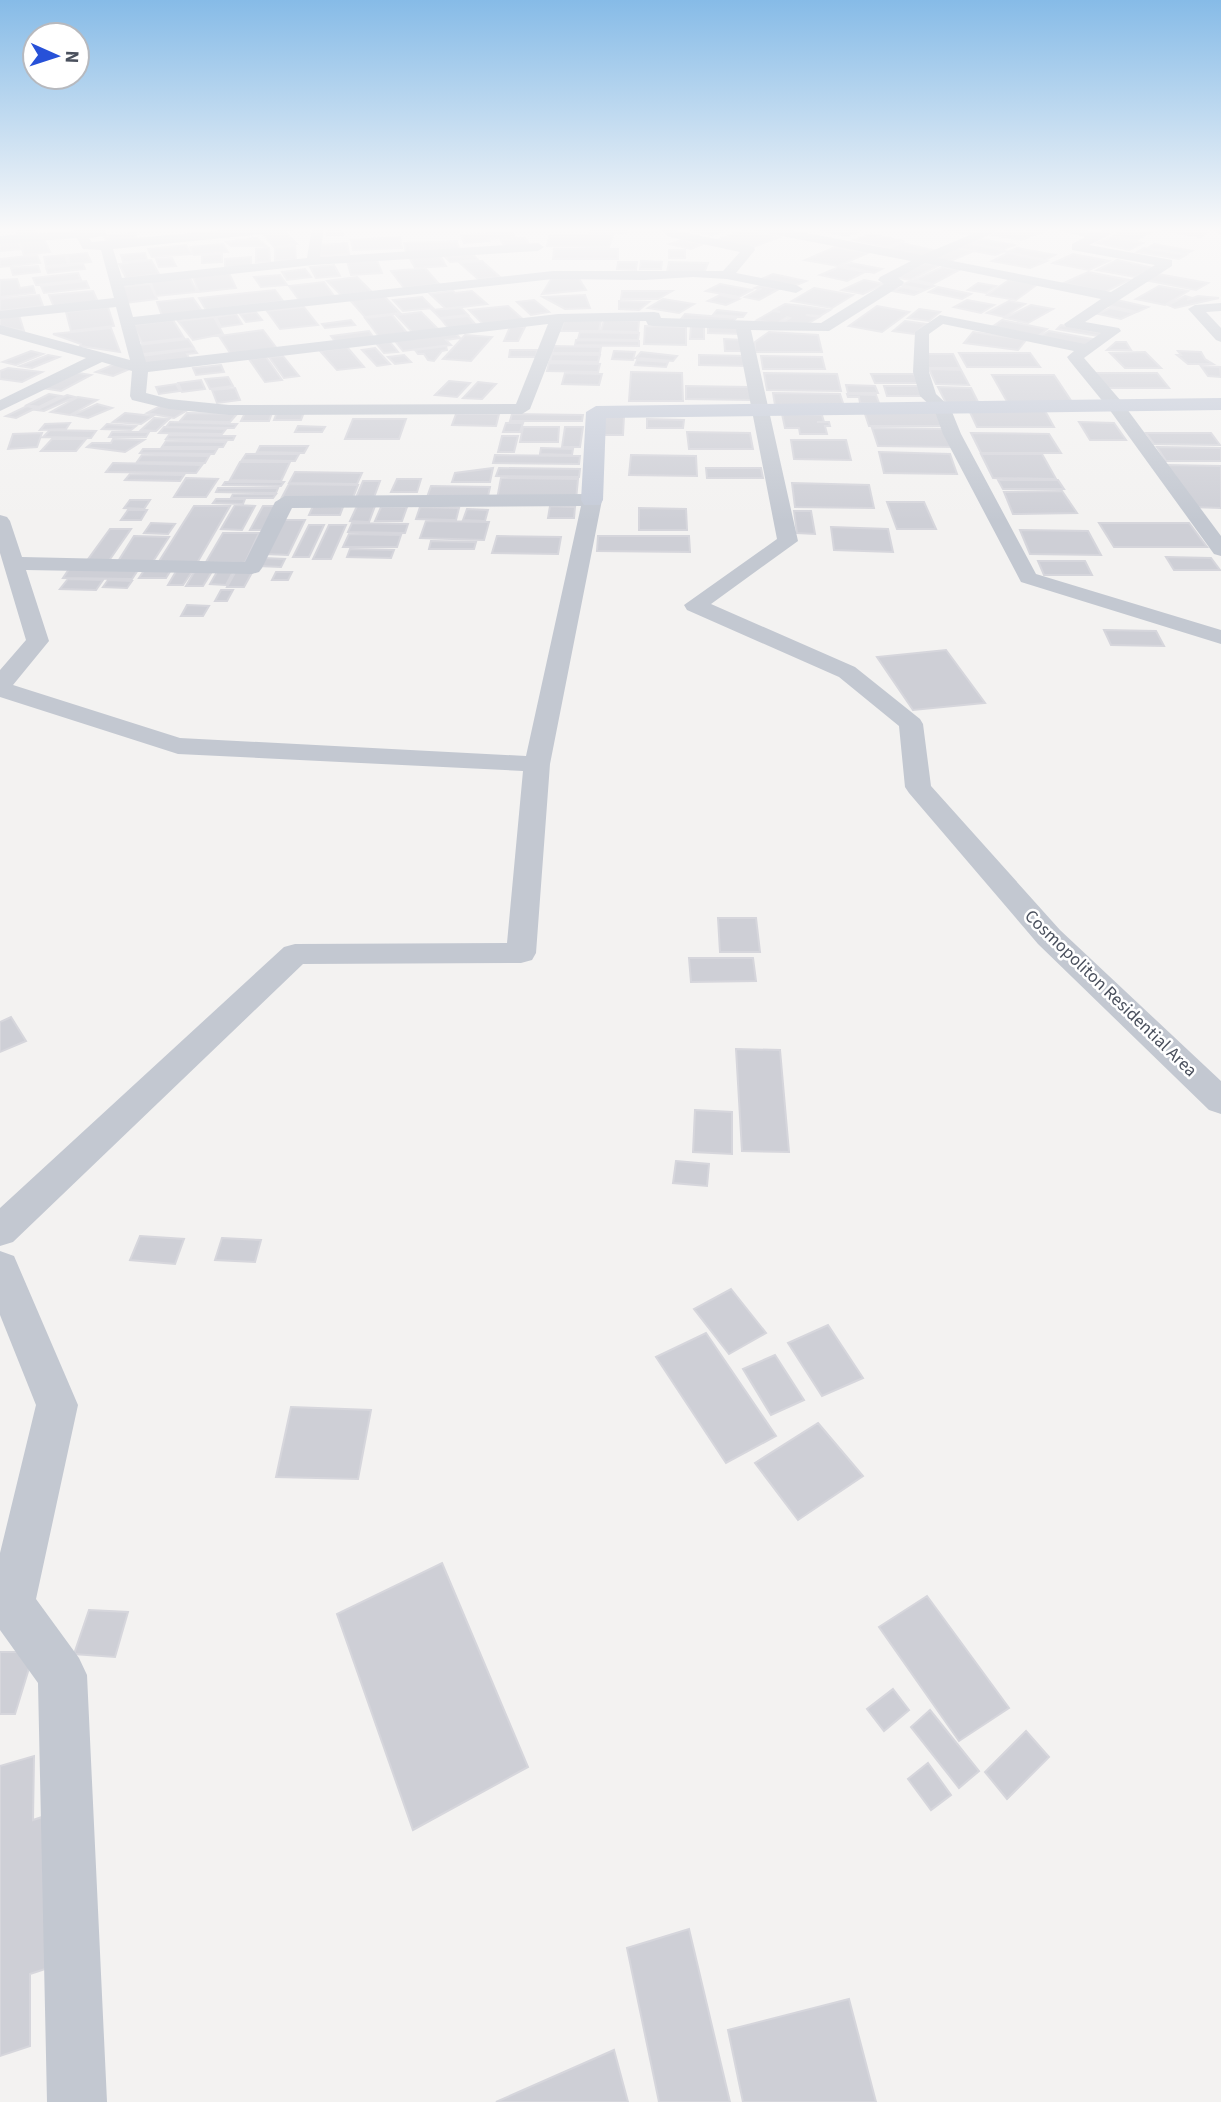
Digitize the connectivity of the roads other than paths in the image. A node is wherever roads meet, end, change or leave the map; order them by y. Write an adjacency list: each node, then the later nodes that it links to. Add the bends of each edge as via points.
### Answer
1 (127, 325): 13 (street)
2 (499, 325): 13 (street)
3 (555, 325): 13 (street, via 522,409 229,410 169,404 138,396)
4 (743, 325): 18 (street, Cosmopoliton Residential Area)
5 (746, 325): 6 (street)
6 (829, 325)
7 (932, 325): 17 (street, via 922,332 921,372 928,396)
8 (970, 325): 11 (street)
9 (1077, 325): 11 (street, via 1114,331)
10 (0, 329): 12 (street)
11 (1088, 349): 15 (street, via 1075,357)
12 (100, 357): 13 (street); 16 (street)
13 (140, 368)
14 (1221, 404): 15 (street)
15 (1115, 405): 17 (street); 21 (street)
16 (0, 406)
17 (942, 407): 18 (street); 23 (street, via 1028,578)
18 (760, 409): 19 (street, via 596,412); 26 (street, Cosmopoliton Residential Area, via 788,541 695,605 847,672 911,724 918,787 1049,937)
19 (592, 500): 22 (street, via 285,502 251,568); 25 (street)
20 (0, 522): 22 (street)
21 (1221, 550)
22 (13, 563): 24 (street, via 38,641)
23 (1221, 637)
24 (0, 687): 25 (street, via 178,746)
25 (537, 764): 27 (street, via 521,953 295,954)
26 (1221, 1101)
27 (0, 1231)
28 (0, 1267): 29 (street, via 57,1405 11,1605 62,1675)
29 (77, 2102)

